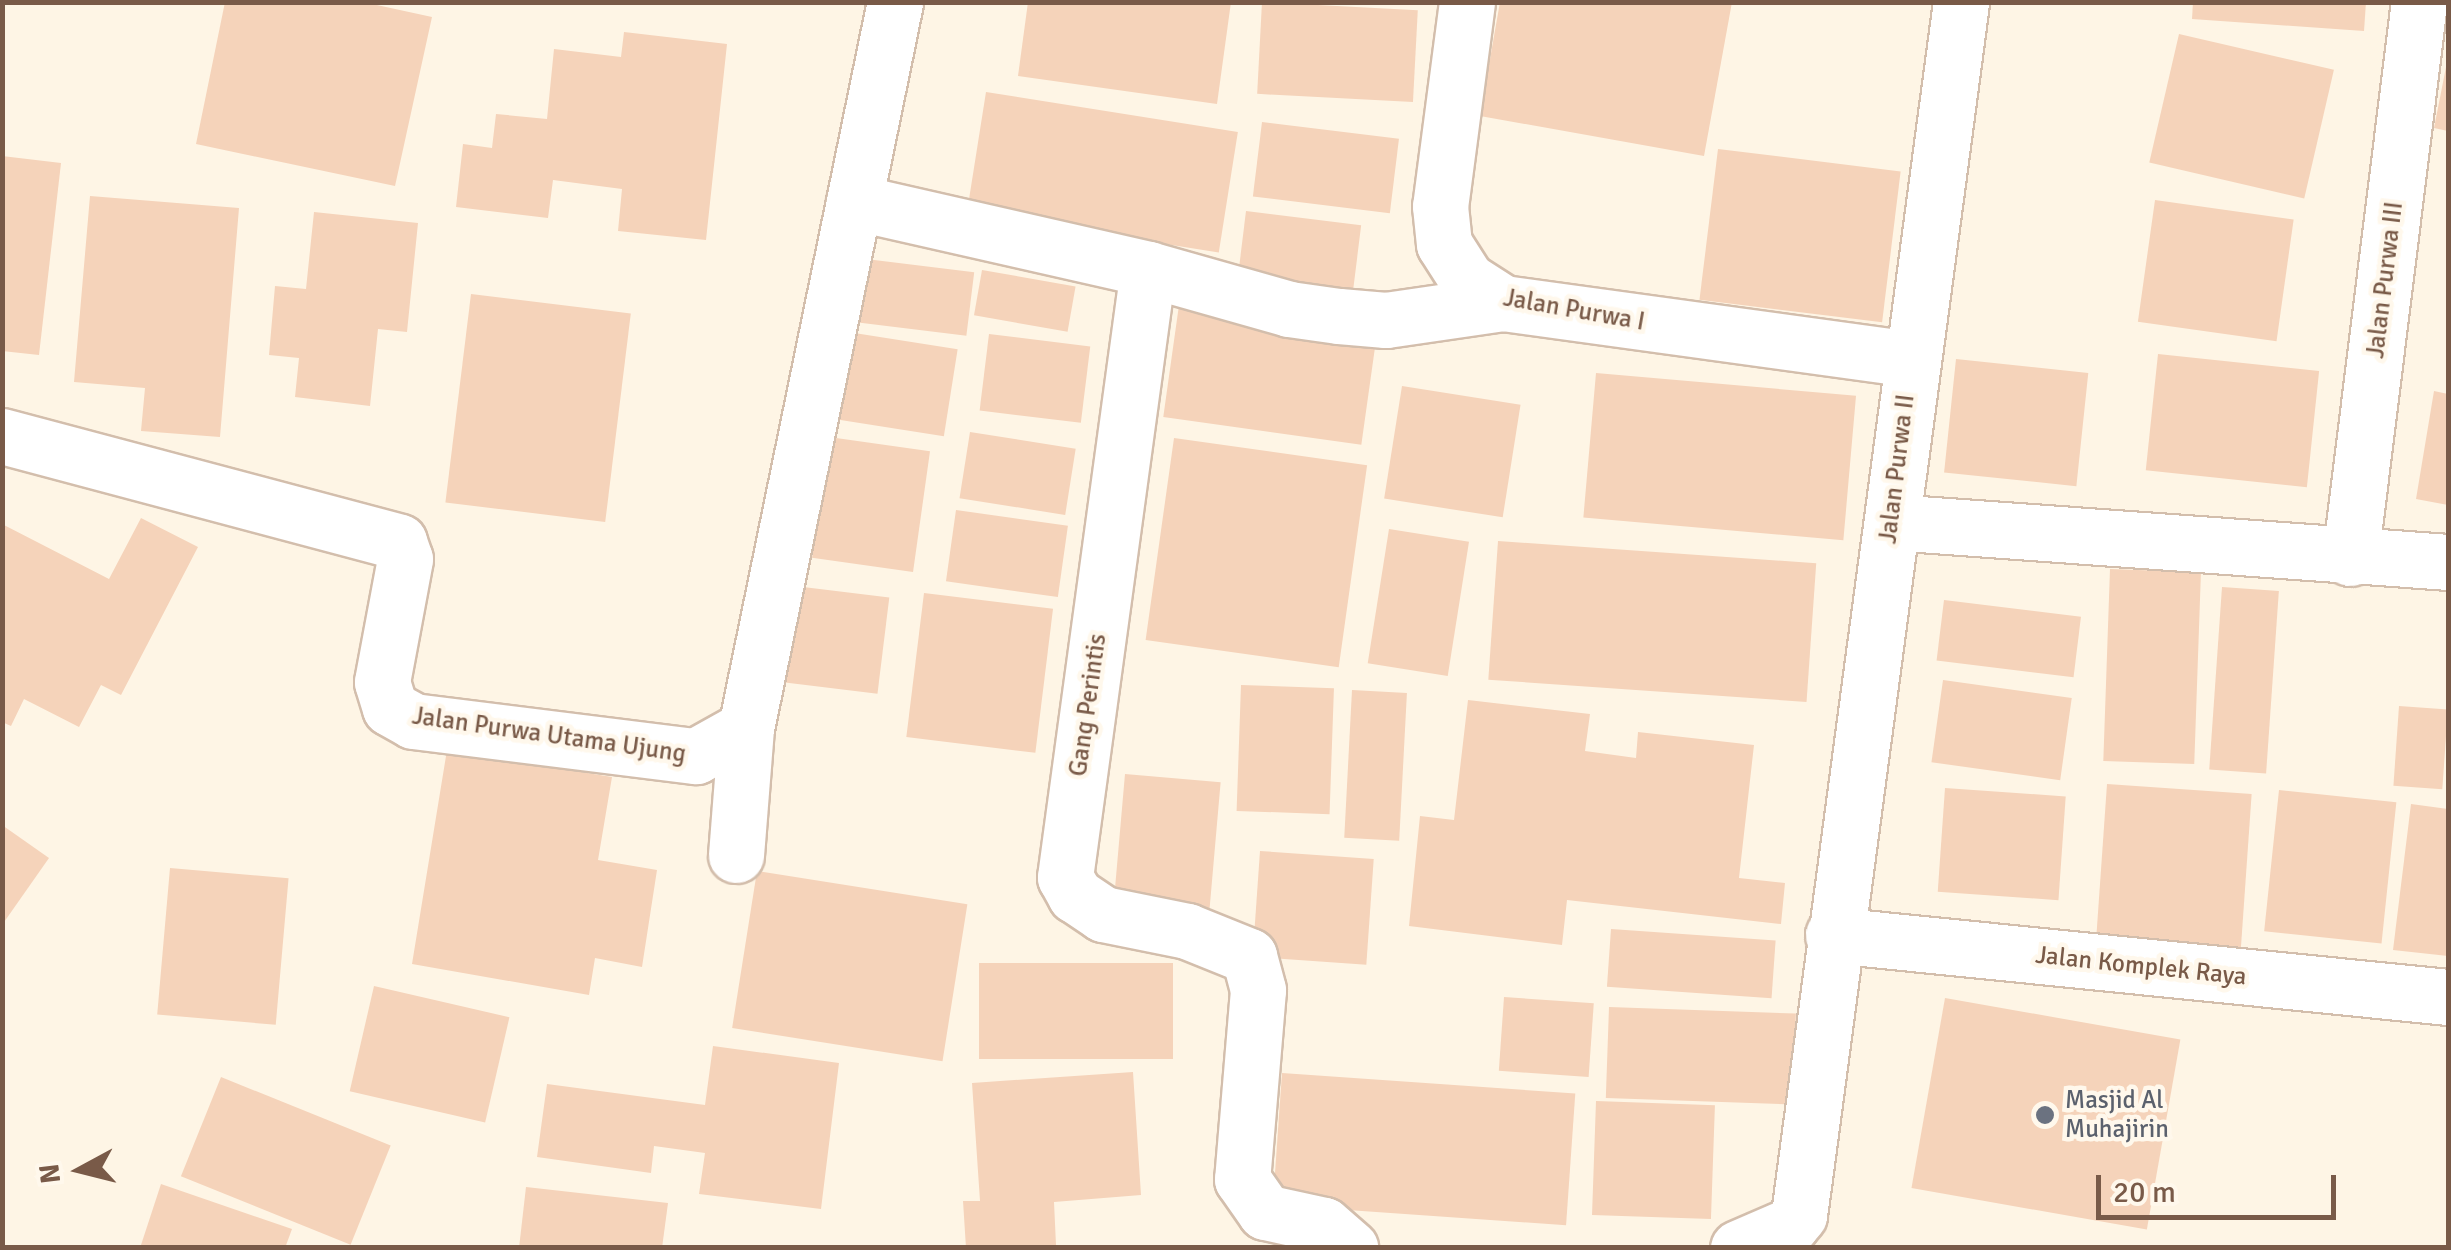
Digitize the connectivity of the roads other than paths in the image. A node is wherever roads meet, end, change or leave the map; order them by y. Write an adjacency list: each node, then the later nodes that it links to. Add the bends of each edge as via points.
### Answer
1 (895, 2): 5 (street)
2 (1467, 2): 7 (street, Jalan Purwa I, via 1440,206 1444,244 1467,280)
3 (1961, 2): 8 (street, Jalan Purwa II)
4 (2419, 2): 11 (street, Jalan Purwa III)
5 (854, 202): 6 (street); 13 (street)
6 (1148, 269): 7 (street, via 1289,309 1339,316 1386,320); 17 (street, Gang Perintis, via 1065,878 1069,889 1103,914 1188,930 1249,956 1258,990 1242,1179 1265,1212 1324,1225)
7 (1503, 302): 8 (street, Jalan Purwa I)
8 (1910, 360): 10 (street, Jalan Purwa II)
9 (2, 436): 13 (street, Jalan Purwa Utama Ujung, via 398,542 405,559 382,682 390,708 412,721 696,756)
10 (1892, 522): 11 (street); 15 (street, Jalan Purwa II)
11 (2350, 558): 12 (street)
12 (2448, 562)
13 (746, 728): 14 (street)
14 (736, 855)
15 (1833, 936): 16 (street, Jalan Komplek Raya); 18 (street, Jalan Purwa II, via 1799,1215)
16 (2448, 996)
17 (1350, 1248)
18 (1738, 1248)

